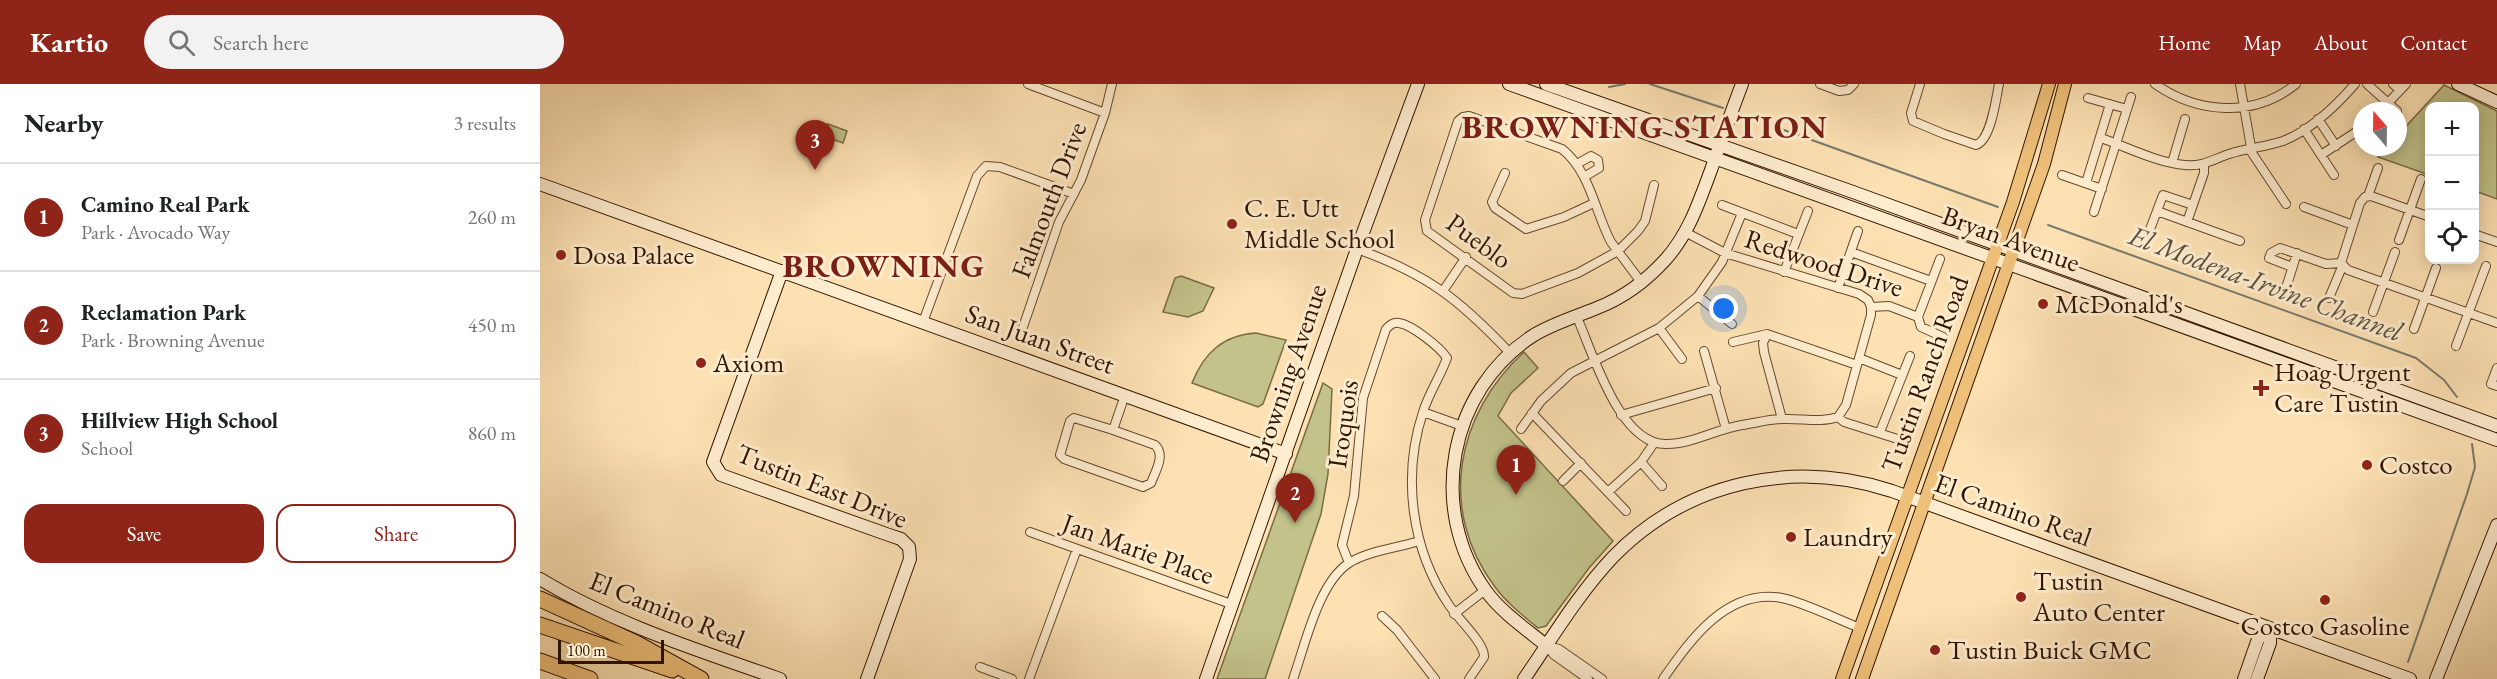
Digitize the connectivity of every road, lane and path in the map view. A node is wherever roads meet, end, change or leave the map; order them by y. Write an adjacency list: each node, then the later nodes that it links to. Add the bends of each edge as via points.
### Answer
1 (1028, 84): 28 (street)
2 (1112, 84): 28 (street, Falmouth Drive)
3 (1418, 84): 77 (main road, Browning Avenue)
4 (1509, 84): 39 (main road, Bryan Avenue)
5 (1546, 84): 35 (main road, Bryan Avenue)
6 (1742, 84): 35 (main road)
7 (1820, 84): 19 (street, via 1839,91)
8 (1920, 84): 9 (street, via 1911,113 1913,121 1970,144 1980,143 1986,136)
9 (2000, 84)
10 (2049, 84): 76 (main road, Tustin Ranch Road)
11 (2065, 84): 79 (main road, Tustin Ranch Road, via 2044,164)
12 (2155, 84): 26 (street, via 2190,103 2211,108)
13 (2240, 84): 26 (street)
14 (2296, 84): 26 (street, via 2267,101)
15 (2355, 84): 30 (street)
16 (2367, 84): 22 (street)
17 (2458, 84): 24 (main road)
18 (2400, 86): 23 (street)
19 (1851, 87)
20 (2131, 97): 27 (street)
21 (2088, 98): 25 (street)
22 (2387, 102)
23 (2389, 102)
24 (2497, 102)
25 (2110, 104): 27 (street); 33 (street)
26 (2244, 107): 37 (street)
27 (2127, 109): 34 (street)
28 (1105, 113): 53 (street, Falmouth Drive)
29 (2185, 118): 40 (street)
30 (2318, 119): 31 (street); 36 (street)
31 (2304, 129): 37 (street, via 2284,141); 38 (street)
32 (2353, 134): 36 (street)
33 (2101, 138): 34 (street); 49 (street)
34 (2117, 144): 40 (street); 52 (street)
35 (1720, 146): 39 (main road); 76 (main road, Bryan Avenue)
36 (2336, 146): 38 (street)
37 (2251, 149): 42 (street); 56 (street)
38 (2321, 155): 46 (street)
39 (1715, 158): 69 (main road); 85 (main road, Bryan Avenue)
40 (2172, 163): 42 (street)
41 (1577, 164): 47 (street); 47 (street, via 1591,156 1598,160 1599,168); 84 (street, Pueblo, via 1562,149 1469,116 1458,121 1424,225)
42 (2204, 164): 58 (street)
43 (2378, 168): 54 (street)
44 (1505, 173): 55 (street, via 1492,202 1526,229)
45 (2062, 175): 49 (street)
46 (2334, 175)
47 (1584, 177): 55 (street)
48 (2421, 179): 60 (street)
49 (2086, 183): 52 (street)
50 (540, 184): 92 (main road, San Juan Street)
51 (1654, 185): 78 (street, via 1645,221)
52 (2102, 189): 63 (street)
53 (1074, 194): 108 (street, via 1000,167 986,166 977,176); 113 (street, Falmouth Drive, via 1059,222)
54 (2366, 197): 60 (street); 67 (street, via 2360,202)
55 (1594, 203): 78 (street)
56 (2286, 204)
57 (1722, 205): 64 (street)
58 (2193, 205): 62 (street, via 2163,195); 66 (street)
59 (2304, 207): 67 (street)
60 (2409, 210): 65 (street); 73 (street)
61 (1808, 211): 71 (street)
62 (2157, 211): 66 (street); 70 (street)
63 (2094, 212)
64 (1742, 213): 71 (street); 82 (street)
65 (2425, 215)
66 (2187, 222): 75 (street)
67 (2353, 225): 88 (street)
68 (1858, 231): 80 (street)
69 (1685, 232): 82 (street, Redwood Drive); 95 (main road, via 1668,257)
70 (2149, 232)
71 (1798, 234): 93 (street)
72 (2479, 235): 74 (street)
73 (2399, 240)
74 (2496, 240)
75 (2240, 241)
76 (1997, 244): 79 (main road, Bryan Avenue); 85 (main road, Tustin Ranch Road)
77 (1357, 249): 99 (street, via 1404,267); 143 (main road, Browning Avenue)
78 (1617, 251): 84 (street, Pueblo, via 1578,273 1517,294); 95 (street)
79 (2014, 251): 87 (main road, Tustin Ranch Road); 135 (main road, Bryan Avenue)
80 (1851, 252): 94 (street); 97 (street)
81 (2395, 252): 96 (street)
82 (1725, 253): 93 (street, Redwood Drive); 100 (street)
83 (2297, 253): 88 (street, via 2326,264); 90 (street); 90 (street, via 2280,248 2269,258)
84 (1466, 257): 99 (street)
85 (1993, 258): 87 (main road, Bryan Avenue); 149 (main road, Tustin Ranch Road)
86 (1940, 259): 94 (street)
87 (2009, 264): 140 (main road, Bryan Avenue); 150 (main road, Tustin Ranch Road)
88 (2342, 265): 96 (street); 101 (street)
89 (2486, 266): 105 (street)
90 (2292, 267): 98 (street)
91 (2436, 268): 102 (street)
92 (782, 271): 108 (main road, San Juan Street); 172 (main road, Tustin East Drive, via 713,462 721,475 901,539 909,547 910,559)
93 (1784, 272): 97 (street, Redwood Drive)
94 (1931, 281): 107 (street)
95 (1641, 282): 106 (main road, via 1613,301)
96 (2384, 282): 102 (street); 104 (street)
97 (1838, 288): 103 (street, Redwood Drive, via 1864,296)
98 (2286, 288)
99 (1443, 291): 119 (street)
100 (1698, 296): 110 (street); 111 (street)
101 (2329, 298)
102 (2426, 298): 105 (street); 112 (street)
103 (1871, 307): 107 (street, Redwood Drive, via 1889,306); 123 (street)
104 (2373, 312)
105 (2469, 313): 109 (street); 117 (street)
106 (1576, 315): 119 (main road, via 1535,334); 122 (street)
107 (1918, 317): 115 (street, Redwood Drive, via 1921,327)
108 (923, 321): 128 (main road, San Juan Street)
109 (2497, 323)
110 (1732, 324)
111 (1659, 328): 121 (street); 122 (street)
112 (2414, 329)
113 (1022, 330)
114 (1767, 334): 116 (street); 123 (street); 133 (street, via 1764,352)
115 (1943, 337)
116 (1733, 342)
117 (2456, 346)
118 (1704, 351): 127 (street)
119 (1510, 353): 134 (main road, via 1479,390)
120 (1910, 356): 125 (street)
121 (1682, 359)
122 (1596, 360): 130 (street, via 1571,373); 131 (street, via 1609,397)
123 (1858, 362): 125 (street); 132 (street, via 1846,405)
124 (2497, 368): 126 (street)
125 (1902, 375): 139 (street)
126 (2494, 385)
127 (1716, 388): 131 (street); 137 (street)
128 (1125, 395): 138 (street); 143 (main road, San Juan Street)
129 (1423, 412): 134 (street); 154 (street, via 1412,479); 156 (street, Iroquois, via 1447,358 1439,348 1395,322 1386,329 1363,398 1357,473 1342,545)
130 (1532, 413): 136 (street); 145 (street)
131 (1622, 415): 142 (street)
132 (1838, 417): 133 (street); 139 (street)
133 (1782, 419): 137 (street)
134 (1462, 426): 158 (main road, via 1453,465 1453,509 1464,550)
135 (2497, 426)
136 (1521, 429)
137 (1726, 429): 142 (street, via 1671,444)
138 (1113, 430): 138 (street, via 1160,449 1148,486 1060,455 1074,418)
139 (1880, 432): 141 (street)
140 (2497, 440)
141 (1907, 442)
142 (1654, 443): 144 (street)
143 (1286, 454): 160 (main road, Browning Avenue)
144 (1641, 462): 147 (street); 148 (street)
145 (1581, 463): 146 (street); 148 (street)
146 (1563, 481)
147 (1662, 486)
148 (1608, 492): 151 (street)
149 (1907, 496): 150 (main road, El Camino Real); 164 (main road, Tustin Ranch Road); 166 (main road, El Camino Real, via 1873,484 1799,475 1750,481 1713,491 1667,514 1629,542 1591,583)
150 (1924, 503): 165 (main road, El Camino Real); 184 (main road, Tustin Ranch Road)
151 (1626, 511)
152 (2497, 525): 188 (main road)
153 (1030, 532): 155 (street, Jan Marie Place)
154 (1419, 542): 156 (street); 161 (street)
155 (1077, 549): 160 (street, Jan Marie Place); 174 (street)
156 (1349, 563): 176 (street, via 1326,589)
157 (540, 579): 171 (main road, El Camino Real, via 635,627)
158 (1485, 590): 161 (street); 166 (main road)
159 (540, 599): 170 (highway, via 636,643)
160 (1231, 604): 175 (main road, Browning Avenue)
161 (1454, 614): 178 (street, via 1485,653)
162 (1382, 616): 177 (street)
163 (540, 625): 170 (highway)
164 (1860, 628): 182 (street, via 1784,598 1744,600 1704,627); 183 (main road, Tustin Ranch Road)
165 (2270, 629): 185 (main road, via 2258,639); 186 (main road, via 2270,643); 187 (main road, El Camino Real)
166 (1547, 646): 179 (main road, El Camino Real); 180 (street); 181 (street, via 1559,649)
167 (540, 661): 169 (highway)
168 (980, 668): 173 (street)
169 (590, 679)
170 (699, 679)
171 (780, 679)
172 (867, 679)
173 (1012, 679)
174 (1029, 679)
175 (1206, 679)
176 (1293, 679)
177 (1435, 679)
178 (1469, 679)
179 (1524, 679)
180 (1588, 679)
181 (1602, 679)
182 (1663, 679)
183 (1842, 679)
184 (1862, 679)
185 (2244, 679)
186 (2257, 679)
187 (2410, 679)
188 (2436, 679)

